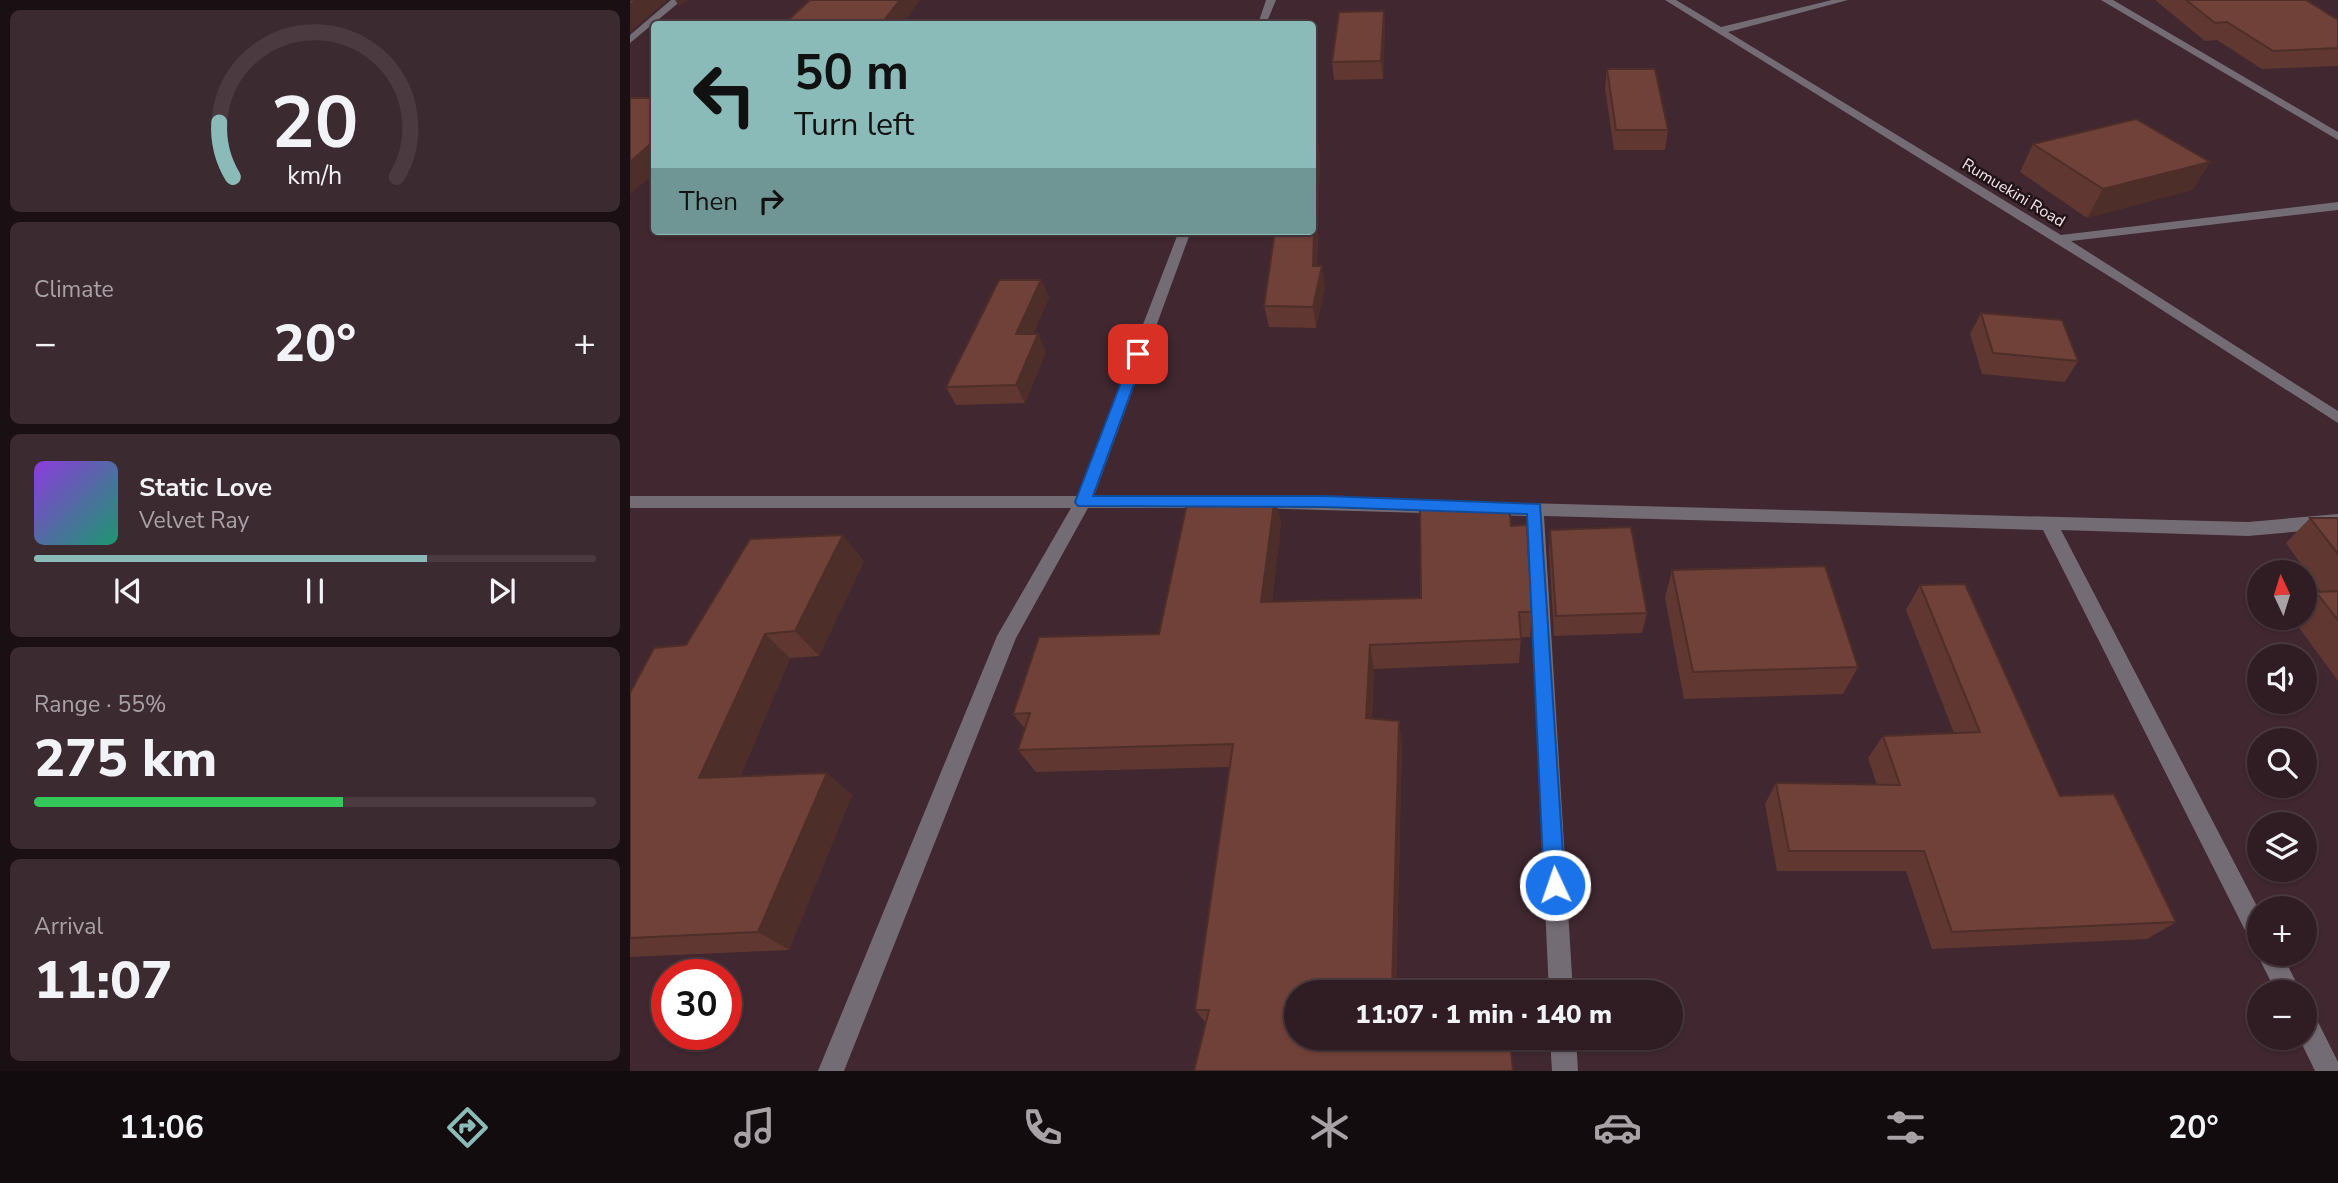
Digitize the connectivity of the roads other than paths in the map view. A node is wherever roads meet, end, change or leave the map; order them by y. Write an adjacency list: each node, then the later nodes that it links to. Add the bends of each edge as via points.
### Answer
1 (677, 0): 6 (street)
2 (1271, 0): 7 (street)
3 (1670, 0): 9 (street, Rumuekini Road)
4 (1843, 0): 9 (street)
5 (2106, 0): 11 (street)
6 (652, 21)
7 (1263, 21)
8 (651, 22): 10 (street)
9 (1719, 32): 14 (street, Rumuekini Road)
10 (630, 40)
11 (2338, 136)
12 (2338, 206): 14 (street)
13 (1183, 235): 17 (street)
14 (2059, 239): 15 (street, Rumuekini Road)
15 (2338, 418)
16 (630, 502): 17 (street)
17 (1083, 502): 18 (street); 25 (street, via 1007,636)
18 (1535, 508): 20 (street); 22 (street)
19 (2338, 521): 20 (street, via 2248,528)
20 (2049, 524): 21 (street)
21 (2247, 911)
22 (1559, 980)
23 (2317, 1047): 27 (street)
24 (1564, 1050): 26 (street)
25 (831, 1071)
26 (1565, 1071)
27 (2329, 1071)

